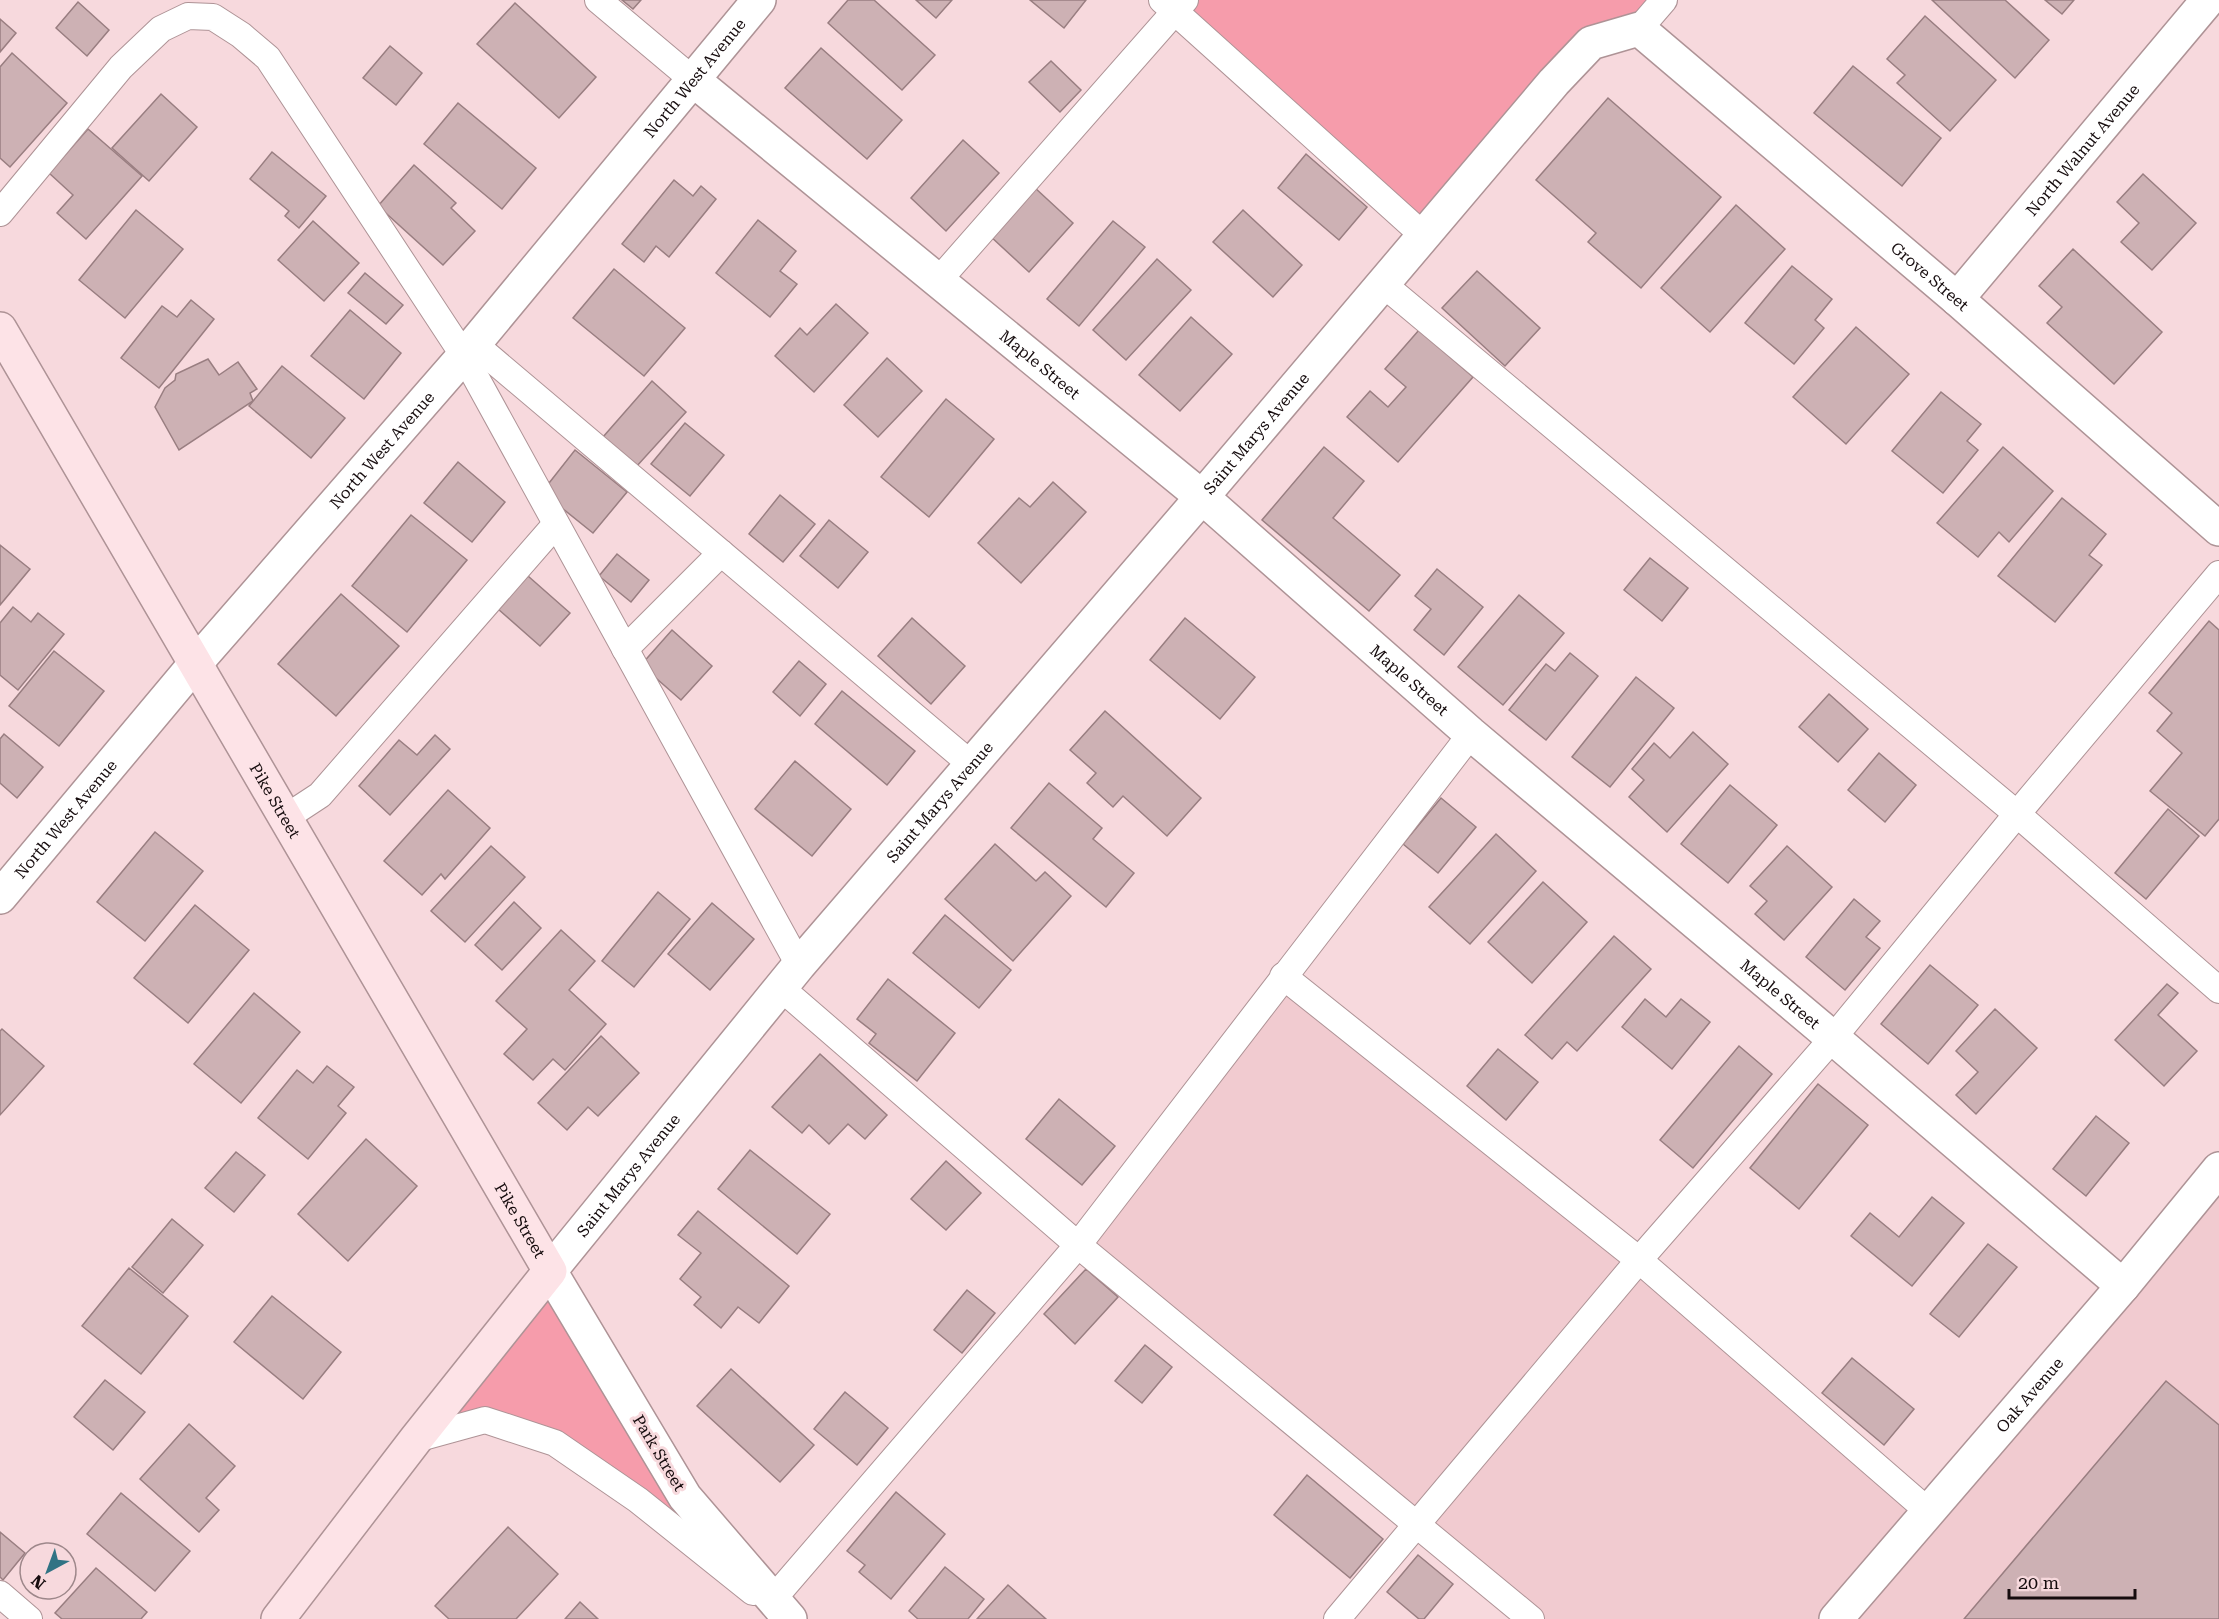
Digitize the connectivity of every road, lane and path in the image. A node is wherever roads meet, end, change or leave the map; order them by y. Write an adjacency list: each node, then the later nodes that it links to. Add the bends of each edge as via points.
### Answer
1 (598, 0): 7 (lane)
2 (759, 0): 7 (street, North West Avenue)
3 (1664, 0): 6 (lane)
4 (2208, 0): 12 (street, North Walnut Avenue)
5 (1174, 4): 9 (lane); 10 (lane)
6 (1638, 29): 9 (street, Saint Marys Avenue, via 1591,43); 12 (street, Grove Street)
7 (692, 79): 10 (street, Maple Street); 14 (street, North West Avenue)
8 (0, 213): 14 (lane, via 121,67 161,29 188,16 213,17 268,58)
9 (1424, 236): 11 (street, Saint Marys Avenue)
10 (938, 281): 15 (street, Maple Street)
11 (1383, 284): 15 (street, Saint Marys Avenue); 24 (lane)
12 (1958, 299): 17 (street, Grove Street)
13 (0, 329): 21 (main road, Pike Street)
14 (469, 350): 16 (lane); 18 (lane); 21 (street, North West Avenue)
15 (1202, 497): 22 (street, Maple Street); 23 (street, Saint Marys Avenue)
16 (556, 525): 20 (lane); 25 (lane, via 320,795)
17 (2219, 528)
18 (721, 553): 20 (lane); 23 (lane)
19 (2219, 574): 24 (lane)
20 (625, 649): 27 (lane)
21 (195, 664): 25 (main road, Pike Street); 26 (street, North West Avenue)
22 (1472, 734): 28 (lane); 30 (street, Maple Street)
23 (972, 765): 27 (street, Saint Marys Avenue)
24 (2017, 814): 29 (lane); 30 (lane)
25 (285, 819): 34 (main road, Pike Street)
26 (0, 897)
27 (790, 976): 32 (lane); 34 (street, Saint Marys Avenue)
28 (1283, 976): 32 (lane); 33 (lane)
29 (2219, 990)
30 (1833, 1038): 33 (lane); 35 (street, Maple Street)
31 (2219, 1169): 35 (street, Oak Avenue)
32 (1078, 1245): 38 (lane); 40 (lane)
33 (1639, 1260): 37 (lane); 38 (lane)
34 (550, 1271): 36 (main road, Saint Marys Avenue); 40 (street, Park Street, via 685,1497)
35 (2123, 1286): 37 (street, Oak Avenue)
36 (416, 1439): 40 (lane, via 484,1420 555,1443 638,1500); 42 (main road, Saint Marys Avenue)
37 (1928, 1511): 45 (street, Oak Avenue)
38 (1416, 1524): 43 (lane); 44 (lane)
39 (0, 1594): 41 (lane)
40 (783, 1612)
41 (29, 1619)
42 (278, 1619)
43 (1337, 1619)
44 (1531, 1619)
45 (1836, 1619)

